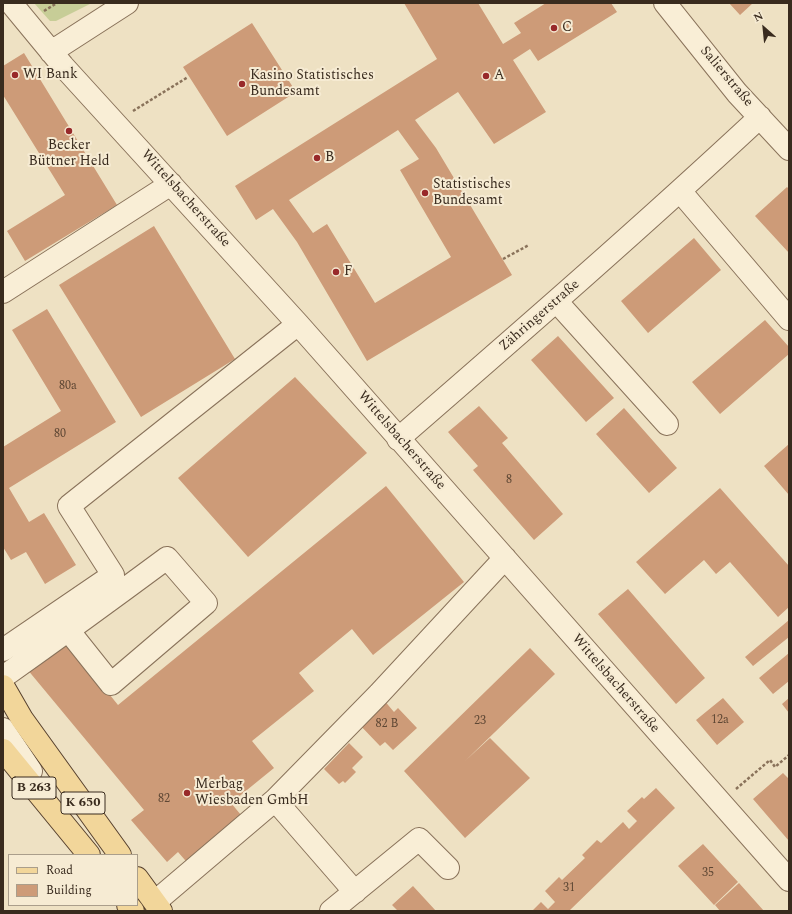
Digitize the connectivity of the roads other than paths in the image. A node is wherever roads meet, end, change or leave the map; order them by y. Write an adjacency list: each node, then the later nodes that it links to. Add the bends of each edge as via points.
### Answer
1 (11, 3): 4 (street, Wittelsbacherstraße)
2 (127, 3): 4 (street)
3 (666, 3): 5 (street, Salierstraße, via 737,93)
4 (51, 52): 7 (street, Wittelsbacherstraße)
5 (760, 117): 6 (street, Salierstraße); 8 (street, Zähringerstraße)
6 (789, 149)
7 (171, 184): 9 (street); 12 (street, Wittelsbacherstraße)
8 (680, 191): 10 (street, Zähringerstraße); 11 (street)
9 (3, 292)
10 (557, 302): 13 (street); 14 (street, Zähringerstraße)
11 (789, 319)
12 (298, 324): 14 (street, Wittelsbacherstraße); 17 (street, via 69,506 113,575)
13 (667, 424)
14 (398, 439): 15 (street, Wittelsbacherstraße)
15 (504, 558): 24 (street, via 380,694); 30 (street, Wittelsbacherstraße)
16 (68, 630): 16 (street, via 167,558 206,603 111,684); 18 (street)
17 (3, 650)
18 (3, 678)
19 (3, 686): 21 (main road)
20 (3, 698): 21 (street, K 650)
21 (22, 718): 27 (main road, K 650)
22 (3, 729): 25 (street, K 650)
23 (3, 750): 25 (main road, B 263)
24 (275, 800): 31 (street); 32 (street)
25 (65, 825): 26 (main road, B 263)
26 (88, 854)
27 (119, 854)
28 (448, 868): 31 (street, via 419,839)
29 (138, 879): 32 (main road)
30 (789, 880)
31 (355, 892): 33 (street)
32 (158, 907)
33 (331, 911)

